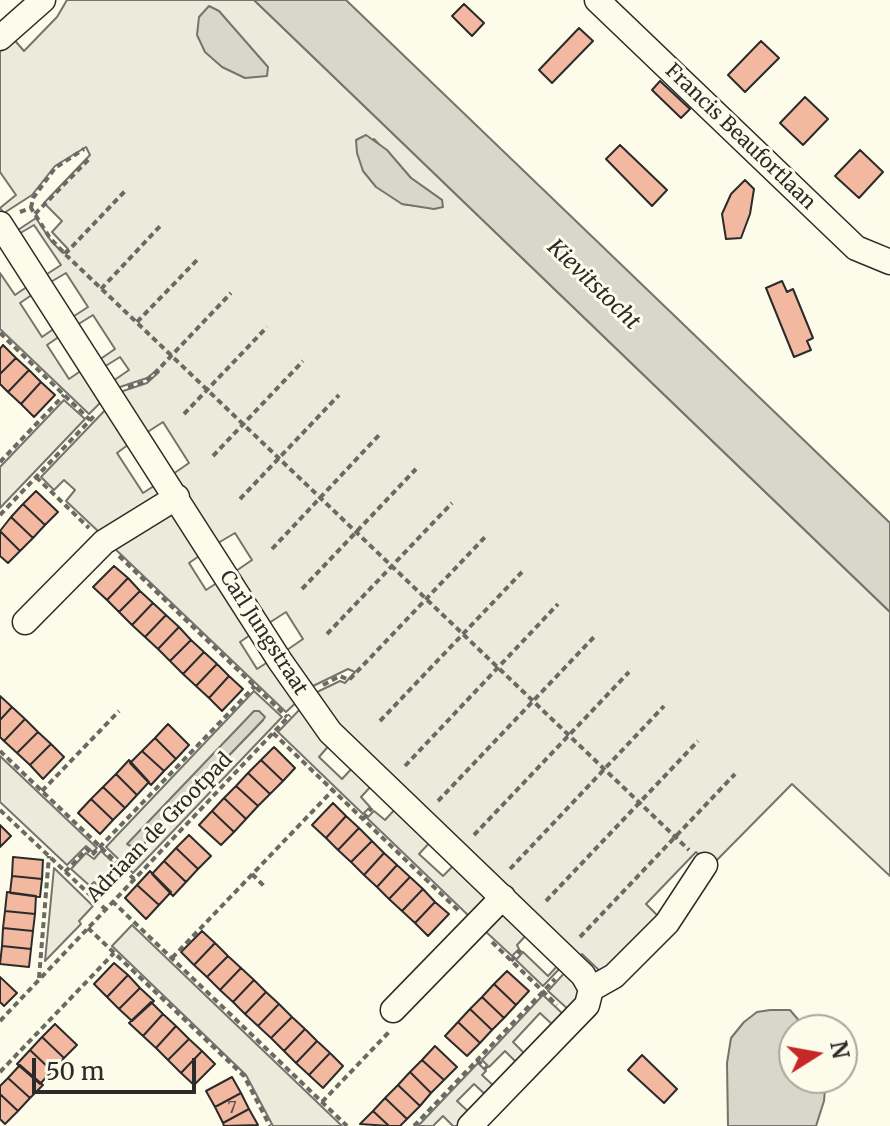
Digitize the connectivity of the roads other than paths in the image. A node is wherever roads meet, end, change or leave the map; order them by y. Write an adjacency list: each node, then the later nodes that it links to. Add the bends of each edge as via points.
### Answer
1 (43, 0): 3 (street)
2 (597, 0): 5 (street, Francis Beaufortlaan, via 856,248)
3 (0, 38)
4 (5, 220): 6 (street, Carl Jungstraat)
5 (890, 262)
6 (177, 497): 7 (street, via 104,542); 9 (street, Carl Jungstraat, via 330,732)
7 (25, 622)
8 (705, 865): 10 (street, via 667,923 614,976)
9 (503, 897): 10 (street, Carl Jungstraat); 11 (street)
10 (591, 989): 12 (street, via 587,1005)
11 (393, 1010)
12 (470, 1126)

